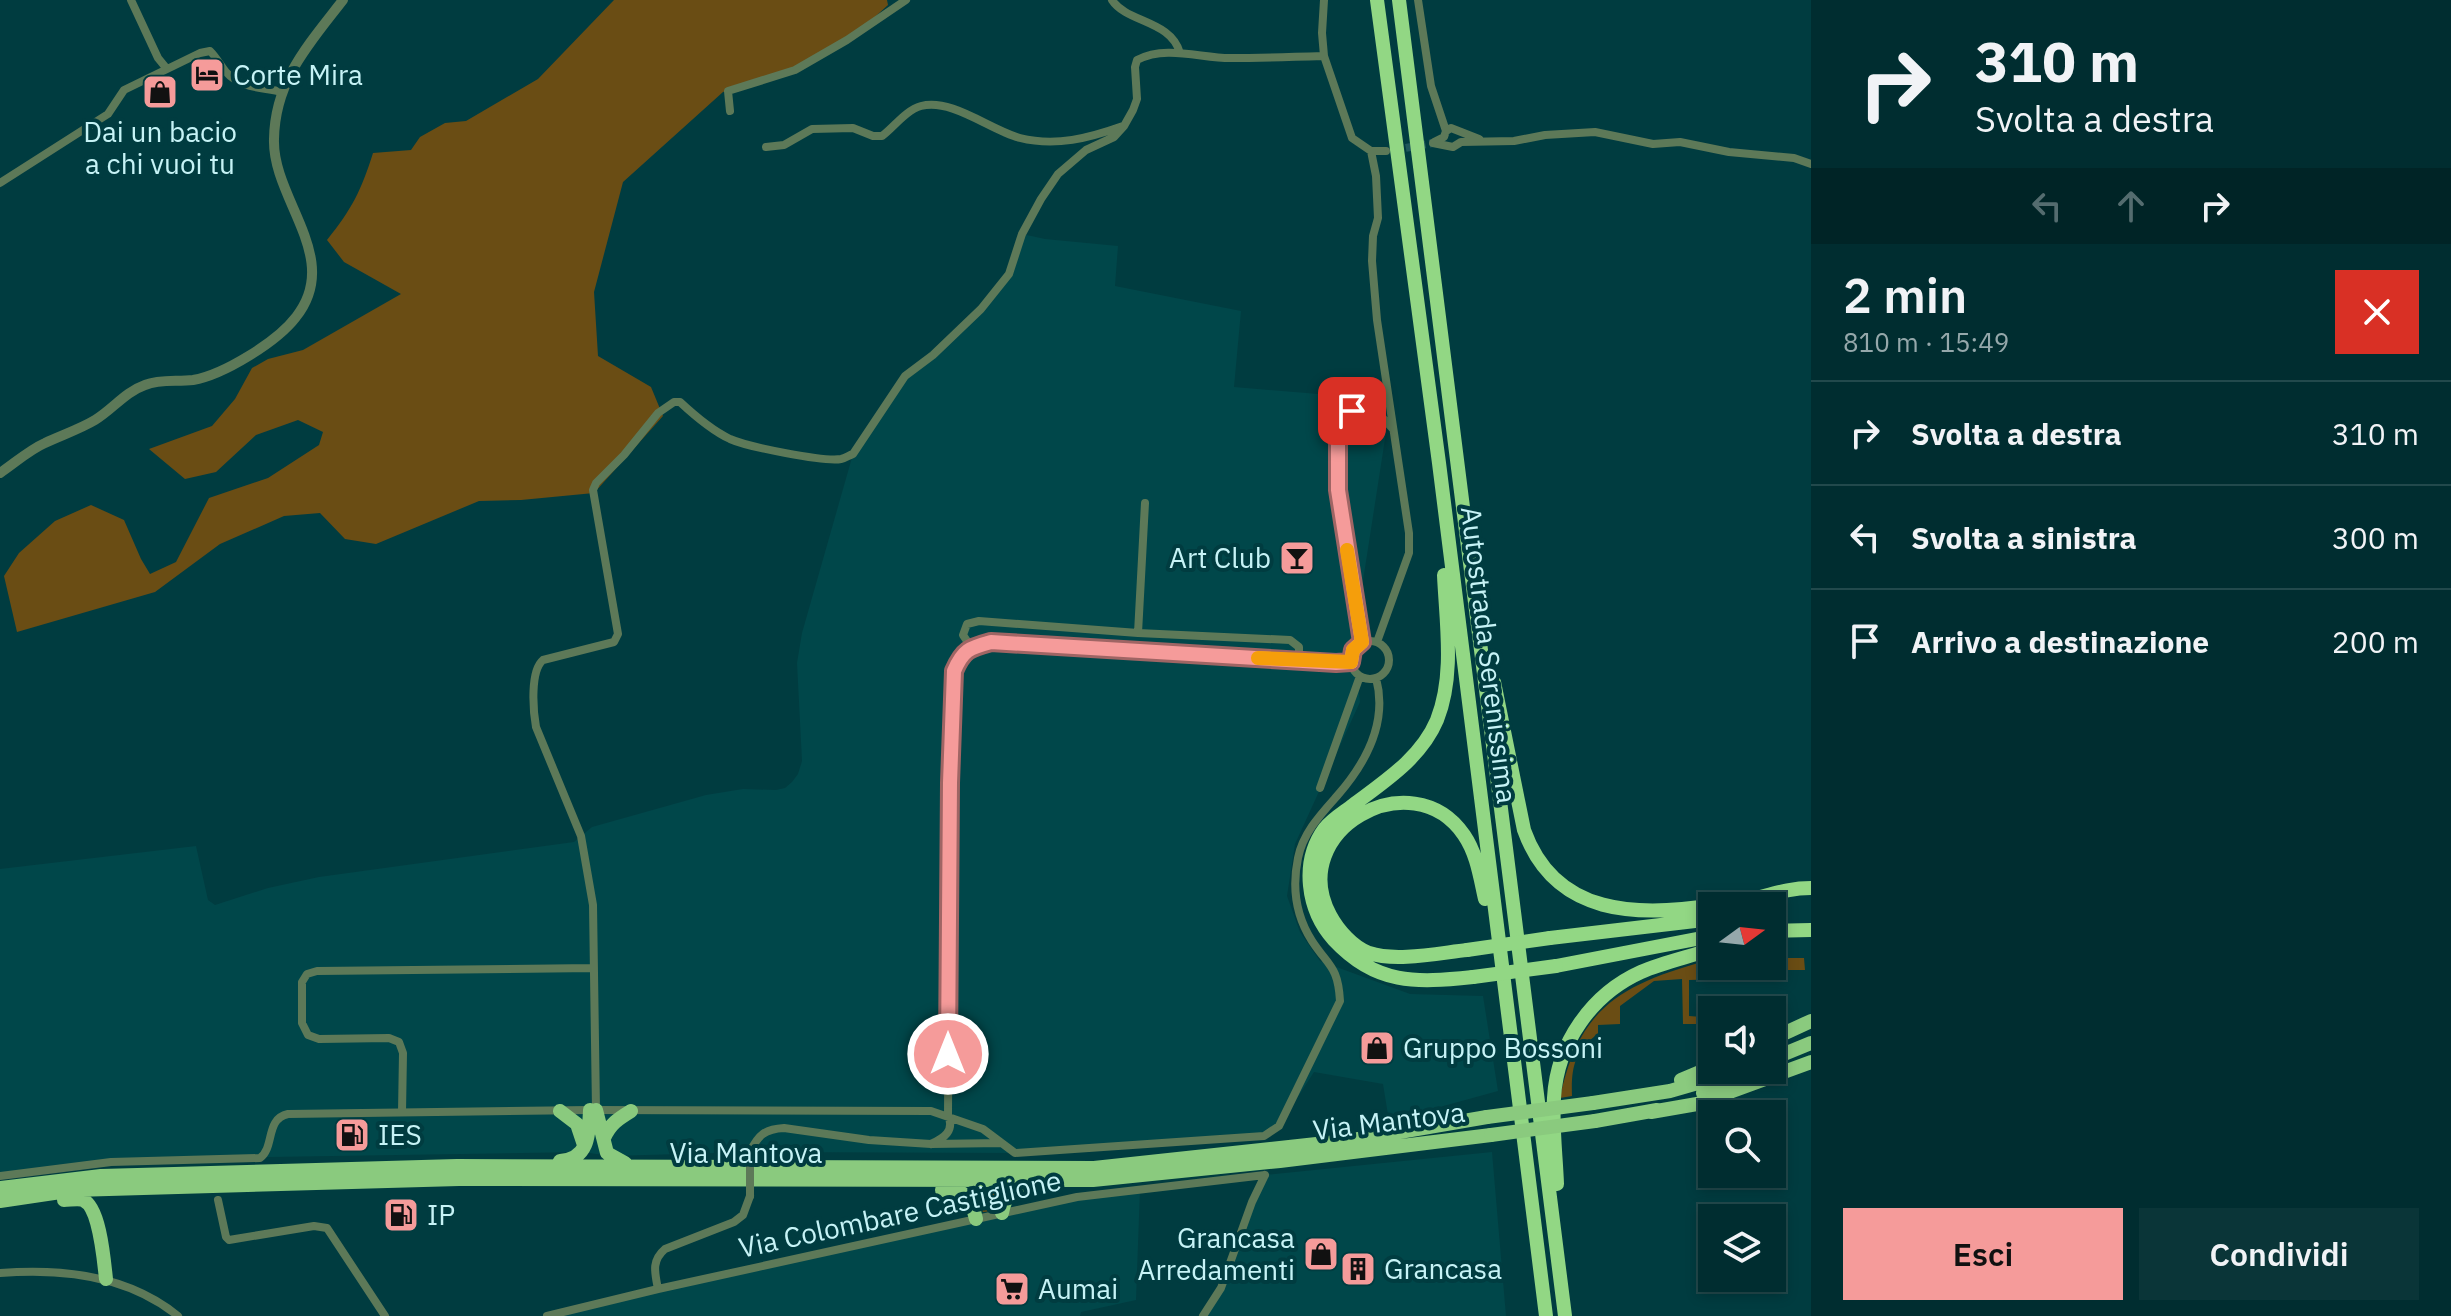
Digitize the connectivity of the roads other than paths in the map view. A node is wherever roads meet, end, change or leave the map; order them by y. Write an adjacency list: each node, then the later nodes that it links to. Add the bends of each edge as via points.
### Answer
1 (131, 0): 11 (street)
2 (343, 0): 12 (street, via 297,59)
3 (906, 0): 13 (street, via 795,70 728,91)
4 (1112, 0): 9 (street, via 1169,35)
5 (1324, 0): 10 (street)
6 (1377, 0): 21 (highway, Autostrada Serenissima)
7 (1399, 0): 24 (highway, Autostrada Serenissima)
8 (1418, 0): 18 (street, via 1431,86 1452,136 1514,141 1595,132)
9 (1180, 53): 10 (street, via 1226,59); 14 (street, via 1137,60 1137,99)
10 (1324, 56): 16 (street, via 1352,138)
11 (167, 69): 12 (street, via 210,51 235,80); 19 (street, via 124,90 108,114)
12 (282, 92): 22 (street, via 273,140 276,159 312,264 304,306 295,319 277,336 215,373 131,391 96,419 42,444)
13 (730, 111)
14 (1124, 126): 15 (street, via 1086,139 1033,140 932,104 917,107 882,136 853,128 812,129 784,145); 46 (street, via 1058,174 1022,234 1009,274 981,309 905,376 853,454 823,458 744,444 674,402 596,483 617,639 543,660 536,669 533,712 581,836 593,905)
15 (766, 147)
16 (1371, 151): 17 (street); 20 (street, via 1378,218 1372,261)
17 (1386, 151)
18 (1811, 164)
19 (0, 183)
20 (1393, 429): 26 (street, via 1379,414 1363,409 1346,416 1338,434 1338,490); 27 (street, via 1409,553)
21 (1439, 463): 40 (highway, bridge, via 1448,647 1443,700 1416,753 1326,827 1309,878 1312,906 1325,930 1365,967 1385,976 1434,981 1556,966); 47 (highway, Autostrada Serenissima)
22 (0, 473)
23 (1145, 503): 25 (street)
24 (1473, 579): 36 (highway, via 1524,830 1535,854 1570,889 1613,908); 81 (highway, Autostrada Serenissima)
25 (1138, 633): 28 (street, via 979,621 967,624 963,635); 29 (street, via 1290,640 1299,647)
26 (1362, 642): 27 (street); 30 (street, via 1353,650)
27 (1377, 642): 32 (street, via 1387,651 1389,664)
28 (971, 647): 29 (street, via 991,642); 62 (street, via 954,671)
29 (1299, 661): 30 (street)
30 (1351, 662): 31 (street)
31 (1360, 676): 32 (street); 33 (street)
32 (1376, 678): 65 (street, via 1380,711 1365,759 1309,830 1298,854 1294,886 1299,914 1339,979 1340,1001 1279,1126 1264,1136 1015,1153)
33 (1320, 788)
34 (1811, 888): 35 (highway)
35 (1777, 892)
36 (1698, 908)
37 (1698, 921): 41 (highway, bridge)
38 (1811, 930): 39 (highway)
39 (1786, 931)
40 (1698, 939)
41 (1495, 946)
42 (1495, 946): 43 (highway, bridge, via 1389,956 1368,953 1336,927 1326,907 1320,880 1324,855 1337,832 1368,810 1396,803 1427,808 1450,820 1477,862)
43 (1495, 946)
44 (1495, 946): 47 (highway, bridge)
45 (1698, 953): 81 (highway, via 1643,971 1606,993 1568,1044 1553,1100)
46 (594, 968): 57 (street); 60 (street, via 307,974 302,982 302,1023 308,1035 399,1042)
47 (1504, 987): 89 (highway, Autostrada Serenissima)
48 (1811, 1021): 49 (highway)
49 (1786, 1033)
50 (1811, 1043): 51 (highway)
51 (1786, 1053)
52 (1811, 1062): 61 (highway, via 1697,1104)
53 (1698, 1073): 56 (highway)
54 (1698, 1083): 56 (highway)
55 (1721, 1084): 61 (highway)
56 (1640, 1096): 69 (highway, Via Mantova, bridge, via 1353,1140 1094,1168)
57 (593, 1110): 58 (street); 59 (street); 64 (highway); 68 (highway)
58 (560, 1111): 60 (street); 68 (highway, via 577,1124)
59 (631, 1111): 62 (street, via 915,1110); 64 (highway, via 616,1120)
60 (402, 1112): 71 (street, via 284,1114 276,1120 260,1158 111,1162)
61 (1651, 1112): 72 (highway, Via Mantova, bridge)
62 (948, 1115): 63 (street); 66 (street, via 947,1135)
63 (986, 1131): 65 (street); 67 (street)
64 (604, 1138): 69 (highway, via 611,1156)
65 (1001, 1143): 67 (street)
66 (931, 1144): 67 (street); 84 (street, bridge, via 784,1128 763,1132 750,1152 750,1196 743,1215 665,1249 654,1268)
67 (965, 1144)
68 (585, 1145): 70 (highway, via 570,1160)
69 (637, 1166): 70 (highway, Via Mantova)
70 (529, 1167): 74 (highway, Via Mantova, via 101,1176)
71 (0, 1176)
72 (1093, 1180): 73 (highway, Via Mantova); 78 (highway, via 1010,1193)
73 (887, 1181): 75 (highway, Via Mantova, via 474,1179); 80 (highway, via 959,1191 972,1202)
74 (0, 1188)
75 (137, 1188): 77 (highway, Via Mantova); 79 (highway, via 106,1196)
76 (218, 1200): 86 (street, via 229,1240 327,1228)
77 (0, 1201): 79 (highway, via 83,1200)
78 (1002, 1213): 80 (street, Via Colombare Castiglione); 88 (street, Via Colombare Castiglione, via 1077,1197 1265,1175 1221,1288)
79 (96, 1217): 83 (highway)
80 (976, 1219): 84 (street, Via Colombare Castiglione)
81 (1557, 1253): 90 (highway, Autostrada Serenissima)
82 (0, 1273): 83 (street)
83 (106, 1279): 85 (street)
84 (658, 1289): 87 (street, Via Colombare Castiglione)
85 (178, 1316)
86 (385, 1316)
87 (547, 1316)
88 (1203, 1316)
89 (1546, 1316)
90 (1565, 1316)

